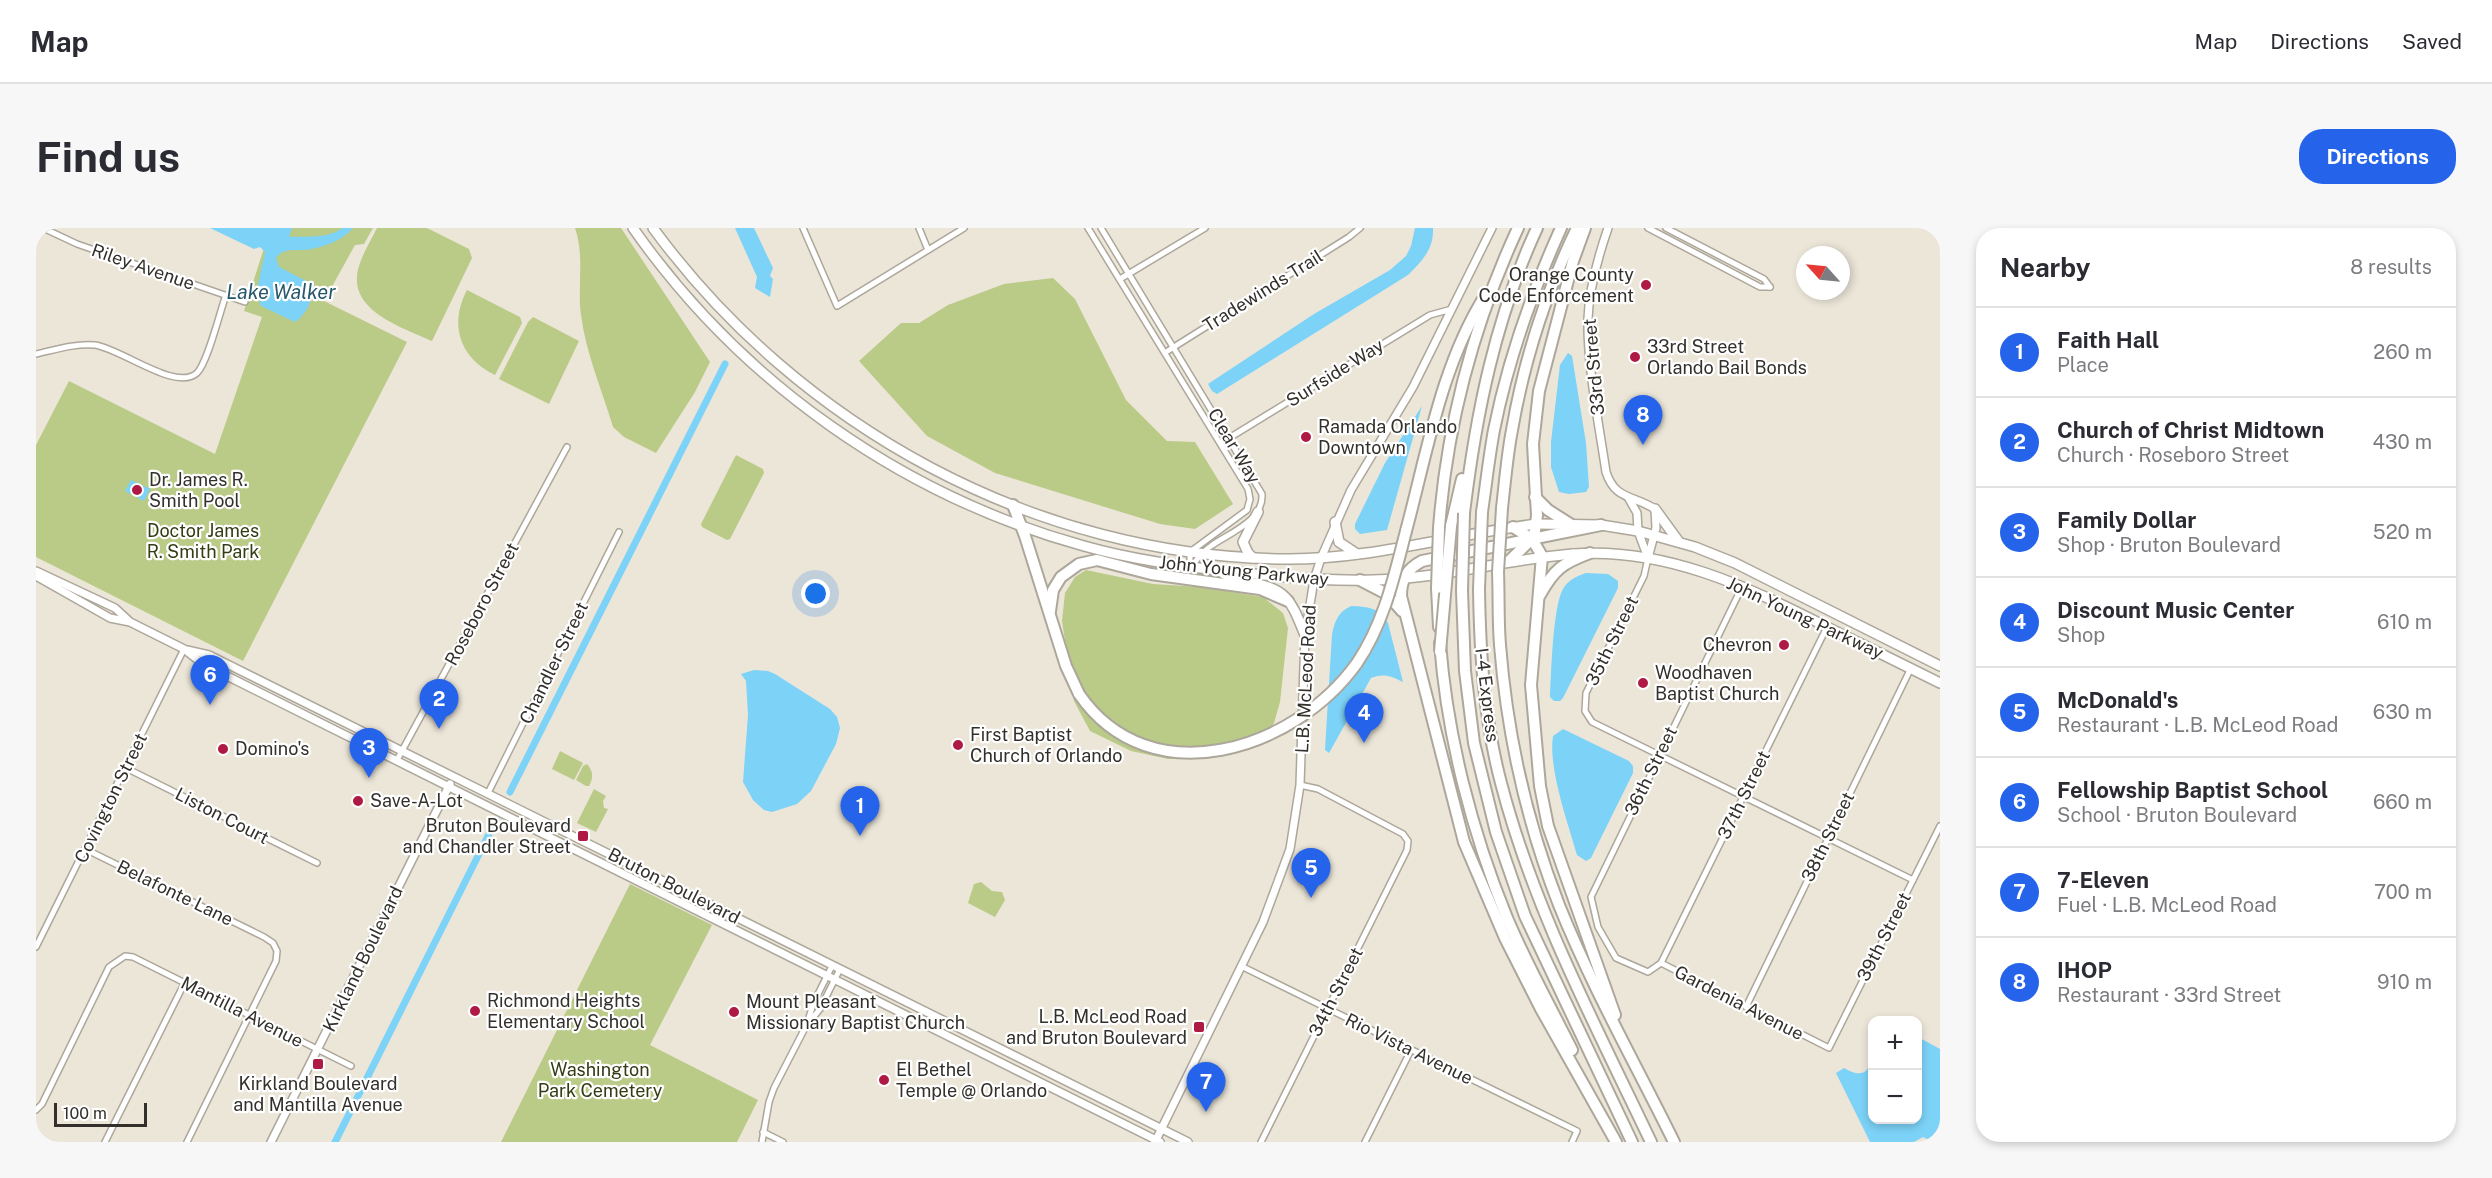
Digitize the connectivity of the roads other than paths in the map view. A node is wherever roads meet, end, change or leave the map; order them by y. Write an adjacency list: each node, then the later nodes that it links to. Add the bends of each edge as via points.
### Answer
1 (43, 228): 24 (street, Riley Avenue, via 77,244)
2 (633, 228): 43 (main road, John Young Parkway, via 705,318 802,405 852,442 902,471)
3 (653, 228): 36 (main road, John Young Parkway, via 726,315 804,386 892,447)
4 (803, 228): 20 (street, via 837,306)
5 (919, 228): 20 (street)
6 (964, 228): 20 (street)
7 (1088, 228): 22 (street, Clear Way)
8 (1101, 228): 21 (street, Clear Way)
9 (1205, 228): 21 (street)
10 (1360, 228): 27 (street, Tradewinds Trail)
11 (1492, 228): 26 (street, L.B. McLeod Road)
12 (1518, 228): 23 (highway)
13 (1537, 228): 30 (highway, I-4 Express, via 1496,335)
14 (1561, 228): 126 (highway, I-4 Express, bridge, via 1534,291 1494,431 1482,512 1482,671 1500,781 1522,855 1550,929)
15 (1577, 228): 117 (highway, bridge, via 1548,296 1512,431 1498,572 1501,654 1524,795 1559,904)
16 (1585, 228): 34 (highway, via 1539,391 1533,444)
17 (1608, 228): 35 (street, 33rd Street, via 1590,298 1590,348 1606,472 1613,488)
18 (1648, 228): 19 (street, via 1760,287 1770,287 1764,279)
19 (1666, 228)
20 (928, 249)
21 (1130, 275): 22 (street); 27 (street, Clear Way)
22 (1120, 279): 28 (street, Clear Way)
23 (1494, 281): 69 (highway, bridge, via 1457,354 1384,611 1363,653 1331,693 1309,711 1260,738 1232,747 1163,752 1142,745 1099,718 1079,694 1066,666); 76 (highway, bridge, via 1468,358 1444,479 1437,588)
24 (226, 295): 25 (street, Riley Avenue); 29 (street, via 204,360 197,373 185,378 172,378 114,350 93,345)
25 (245, 302)
26 (1452, 309): 31 (street, Surfside Way, via 1430,315); 39 (street, L.B. McLeod Road, via 1413,387)
27 (1174, 347): 28 (street, Tradewinds Trail); 31 (street, Clear Way)
28 (1166, 352): 32 (street, Clear Way)
29 (36, 354)
30 (1474, 430): 76 (highway, bridge, via 1451,526); 137 (highway, I-4 Express, bridge, via 1464,513 1462,591 1465,671 1474,743 1496,832 1525,916)
31 (1230, 438): 32 (street, Surfside Way); 38 (street, Clear Way, via 1260,488 1262,502)
32 (1221, 443): 50 (street, Clear Way, via 1248,489 1250,504 1242,516)
33 (567, 447): 84 (street, Roseboro Street)
34 (1535, 497): 40 (highway); 41 (highway)
35 (1628, 497): 37 (street, 33rd Street); 45 (street, 33rd Street, via 1636,513)
36 (1012, 505): 43 (highway); 50 (main road, John Young Parkway, via 1099,533)
37 (1655, 509): 47 (street); 49 (main road)
38 (1258, 512): 51 (street, Clear Way); 55 (main road, via 1244,537 1248,553)
39 (1335, 522): 53 (main road, via 1339,542); 56 (street, L.B. McLeod Road)
40 (1537, 524): 41 (main road, John Young Parkway); 44 (main road, John Young Parkway); 48 (highway)
41 (1570, 524): 42 (main road, John Young Parkway)
42 (1601, 525): 45 (main road, John Young Parkway); 48 (highway)
43 (1020, 526): 59 (main road, John Young Parkway, via 1113,554); 69 (highway)
44 (1513, 527): 48 (highway); 53 (main road, John Young Parkway)
45 (1638, 531): 47 (main road, John Young Parkway); 57 (street, 33rd Street)
46 (619, 532): 91 (street, Chandler Street)
47 (1654, 535): 49 (main road, John Young Parkway); 57 (street)
48 (1532, 539): 54 (highway); 58 (highway); 63 (highway, via 1430,558 1413,566)
49 (1679, 542): 72 (main road, John Young Parkway, via 1735,563)
50 (1190, 552): 51 (main road, John Young Parkway); 59 (street)
51 (1202, 553): 55 (main road, John Young Parkway); 59 (street, Clear Way)
52 (1590, 553): 54 (main road, John Young Parkway); 57 (main road, John Young Parkway); 67 (highway, via 1558,568)
53 (1357, 554): 56 (main road, John Young Parkway)
54 (1542, 556): 58 (main road, John Young Parkway); 67 (highway)
55 (1254, 558): 56 (main road, John Young Parkway)
56 (1321, 558): 64 (street, L.B. McLeod Road)
57 (1648, 558): 66 (main road, John Young Parkway); 85 (street, 35th Street, via 1644,576 1586,693 1585,711 1592,722)
58 (1509, 561): 63 (main road, John Young Parkway)
59 (1190, 568): 61 (main road, John Young Parkway)
60 (36, 571): 71 (street, Bruton Boulevard, via 115,608)
61 (1219, 571): 64 (main road, John Young Parkway); 68 (main road, via 1230,579 1272,587)
62 (36, 576): 71 (street, Bruton Boulevard, via 110,618)
63 (1403, 579): 65 (main road, John Young Parkway); 70 (highway)
64 (1314, 580): 65 (main road, John Young Parkway); 74 (street, L.B. McLeod Road)
65 (1360, 580): 70 (highway, via 1387,594)
66 (1743, 586): 73 (main road, John Young Parkway); 85 (street, 36th Street)
67 (1538, 600): 117 (highway, via 1532,685 1539,786 1548,826)
68 (1288, 601): 69 (highway, via 1260,589 1150,574 1097,560 1079,564 1061,576 1053,590); 74 (main road)
69 (1050, 611)
70 (1405, 617): 136 (highway, via 1464,842 1536,999)
71 (130, 622): 75 (street, Bruton Boulevard)
72 (1859, 625): 73 (main road); 77 (main road, John Young Parkway)
73 (1827, 627): 78 (main road, John Young Parkway); 92 (street, 37th Street)
74 (1305, 635): 89 (street, L.B. McLeod Road)
75 (184, 649): 79 (street, Bruton Boulevard, via 209,655); 81 (street, Bruton Boulevard, via 203,664); 87 (street, Covington Street)
76 (1440, 652): 136 (highway, via 1464,787 1496,889)
77 (1940, 666)
78 (1911, 668): 80 (main road, John Young Parkway); 94 (street, 38th Street)
79 (263, 682): 81 (street); 82 (street, Bruton Boulevard)
80 (1940, 683)
81 (258, 692): 83 (street, Bruton Boulevard)
82 (315, 707): 83 (street); 84 (street, Bruton Boulevard)
83 (310, 717): 86 (street, Bruton Boulevard)
84 (402, 750): 86 (street, Roseboro Street); 88 (street, Bruton Boulevard)
85 (1658, 756): 92 (street); 101 (street, 36th Street, via 1591,897)
86 (397, 760): 90 (street, Bruton Boulevard)
87 (126, 768): 95 (street, Covington Street); 96 (street, Liston Court)
88 (454, 776): 90 (street, Kirkland Boulevard); 91 (street, Bruton Boulevard)
89 (1300, 785): 106 (street, L.B. McLeod Road, via 1295,827 1283,872); 112 (street, 34th Street, via 1318,789 1403,834 1408,841 1407,850)
90 (449, 786): 98 (street, Bruton Boulevard); 119 (street, Kirkland Boulevard)
91 (488, 793): 97 (street, Bruton Boulevard)
92 (1743, 798): 94 (street); 104 (street, 37th Street)
93 (1940, 826): 99 (street, 39th Street)
94 (1827, 839): 99 (street); 111 (street, 38th Street)
95 (86, 849): 103 (street, Covington Street); 113 (street, Belafonte Lane, via 273,943 276,961)
96 (317, 863)
97 (629, 864): 98 (street); 100 (street, Bruton Boulevard)
98 (624, 873): 102 (street, Bruton Boulevard)
99 (1913, 880): 118 (street, 39th Street)
100 (743, 921): 102 (street); 105 (street, Bruton Boulevard)
101 (1598, 927): 104 (street, Gardenia Avenue, via 1616,958 1648,972)
102 (738, 930): 108 (street, Bruton Boulevard)
103 (36, 947)
104 (1661, 963): 111 (street, Gardenia Avenue)
105 (832, 966): 107 (street, Bruton Boulevard); 108 (street)
106 (1241, 966): 112 (street, Rio Vista Avenue); 123 (street, L.B. McLeod Road)
107 (840, 969): 109 (street); 114 (street, Bruton Boulevard)
108 (827, 975): 109 (street, Bruton Boulevard); 115 (street)
109 (835, 979): 115 (street); 116 (street, Bruton Boulevard)
110 (185, 982): 113 (street, Mantilla Avenue); 122 (street, Mantilla Avenue, via 133,957 125,956 109,967); 127 (street)
111 (1746, 1006): 118 (street, Gardenia Avenue)
112 (1327, 1008): 120 (street, Rio Vista Avenue); 133 (street, 34th Street)
113 (250, 1016): 119 (street, Mantilla Avenue); 128 (street)
114 (942, 1021): 116 (street); 123 (street, Bruton Boulevard)
115 (806, 1026): 124 (street, via 768,1102)
116 (938, 1031): 125 (street, Bruton Boulevard)
117 (1623, 1041): 138 (highway)
118 (1829, 1048)
119 (318, 1049): 121 (street, Mantilla Avenue); 129 (street, Kirkland Boulevard)
120 (1411, 1050): 134 (street); 135 (street, Rio Vista Avenue, via 1577,1131)
121 (351, 1066)
122 (36, 1110)
123 (1161, 1130): 125 (street, L.B. McLeod Road); 132 (street, Bruton Boulevard)
124 (763, 1132): 130 (street); 131 (street)
125 (1157, 1141)
126 (1651, 1141)
127 (105, 1142)
128 (187, 1142)
129 (272, 1142)
130 (762, 1142)
131 (783, 1142)
132 (1188, 1142)
133 (1261, 1142)
134 (1365, 1142)
135 (1572, 1142)
136 (1616, 1142)
137 (1632, 1142)
138 (1674, 1142)

